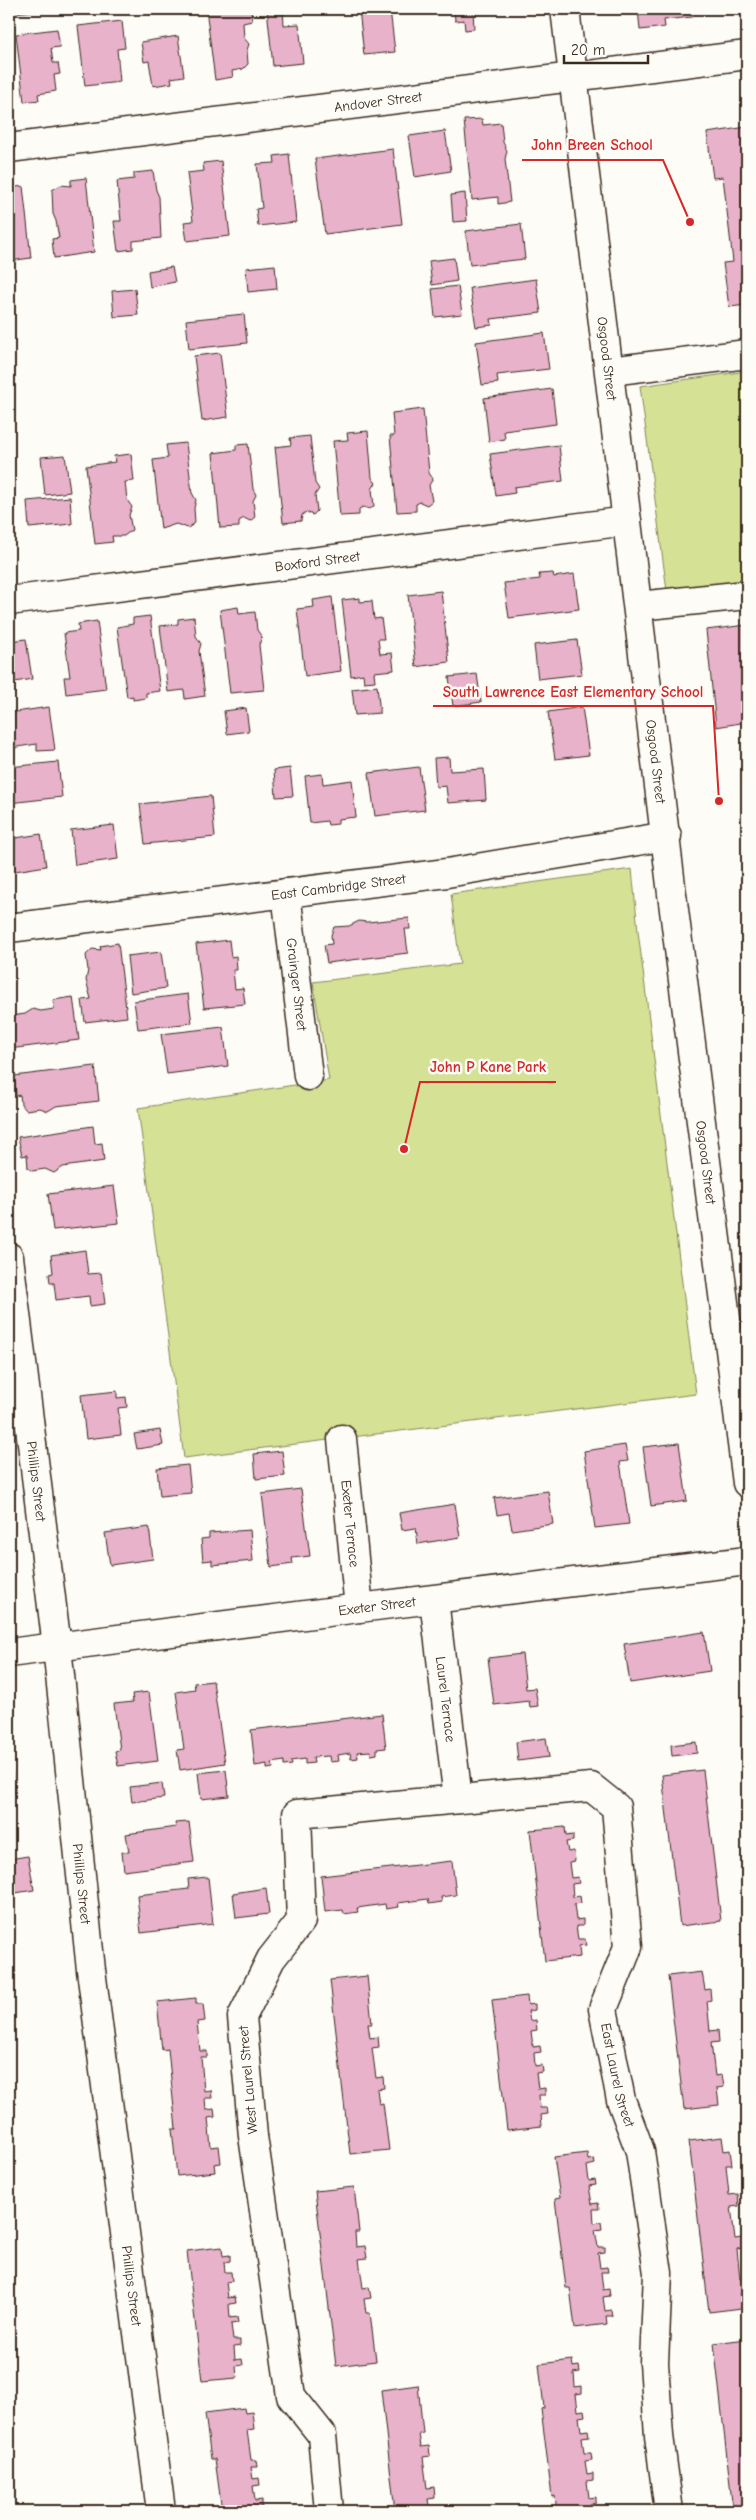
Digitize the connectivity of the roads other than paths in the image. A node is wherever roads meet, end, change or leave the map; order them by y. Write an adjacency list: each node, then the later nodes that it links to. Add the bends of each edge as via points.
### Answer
1 (565, 9): 3 (street, Osgood Street)
2 (747, 55): 3 (street, Andover Street)
3 (573, 77): 4 (street, Andover Street); 6 (street, Osgood Street)
4 (9, 148)
5 (747, 354): 6 (street)
6 (610, 371): 7 (street, Osgood Street)
7 (627, 521): 9 (street, Boxford Street); 10 (street, Osgood Street)
8 (747, 594): 10 (street)
9 (9, 601)
10 (638, 606): 11 (street, Osgood Street)
11 (667, 836): 12 (street, East Cambridge Street, via 447,873); 18 (street, Osgood Street)
12 (286, 893): 13 (street, East Cambridge Street); 14 (street, Grainger Street)
13 (9, 928)
14 (308, 1076)
15 (9, 1257): 16 (street, Phillips Street)
16 (14, 1331): 22 (street, Phillips Street)
17 (342, 1439): 21 (street, Exeter Terrace)
18 (747, 1483)
19 (747, 1561): 20 (street, Exeter Street)
20 (434, 1600): 21 (street, Exeter Street); 24 (street, Laurel Terrace)
21 (359, 1608): 22 (street, Exeter Street)
22 (57, 1647): 23 (street, Exeter Street); 25 (street, Phillips Street, via 91,1970)
23 (9, 1653)
24 (458, 1799): 26 (street, West Laurel Street, via 298,1814 301,1921 271,1959 242,2017 253,2136 291,2396 322,2435); 27 (street, East Laurel Street, via 591,1787 616,1806 628,1947 603,2009 621,2100 640,2151 658,2273 654,2363)
25 (161, 2511)
26 (329, 2511)
27 (669, 2511)

